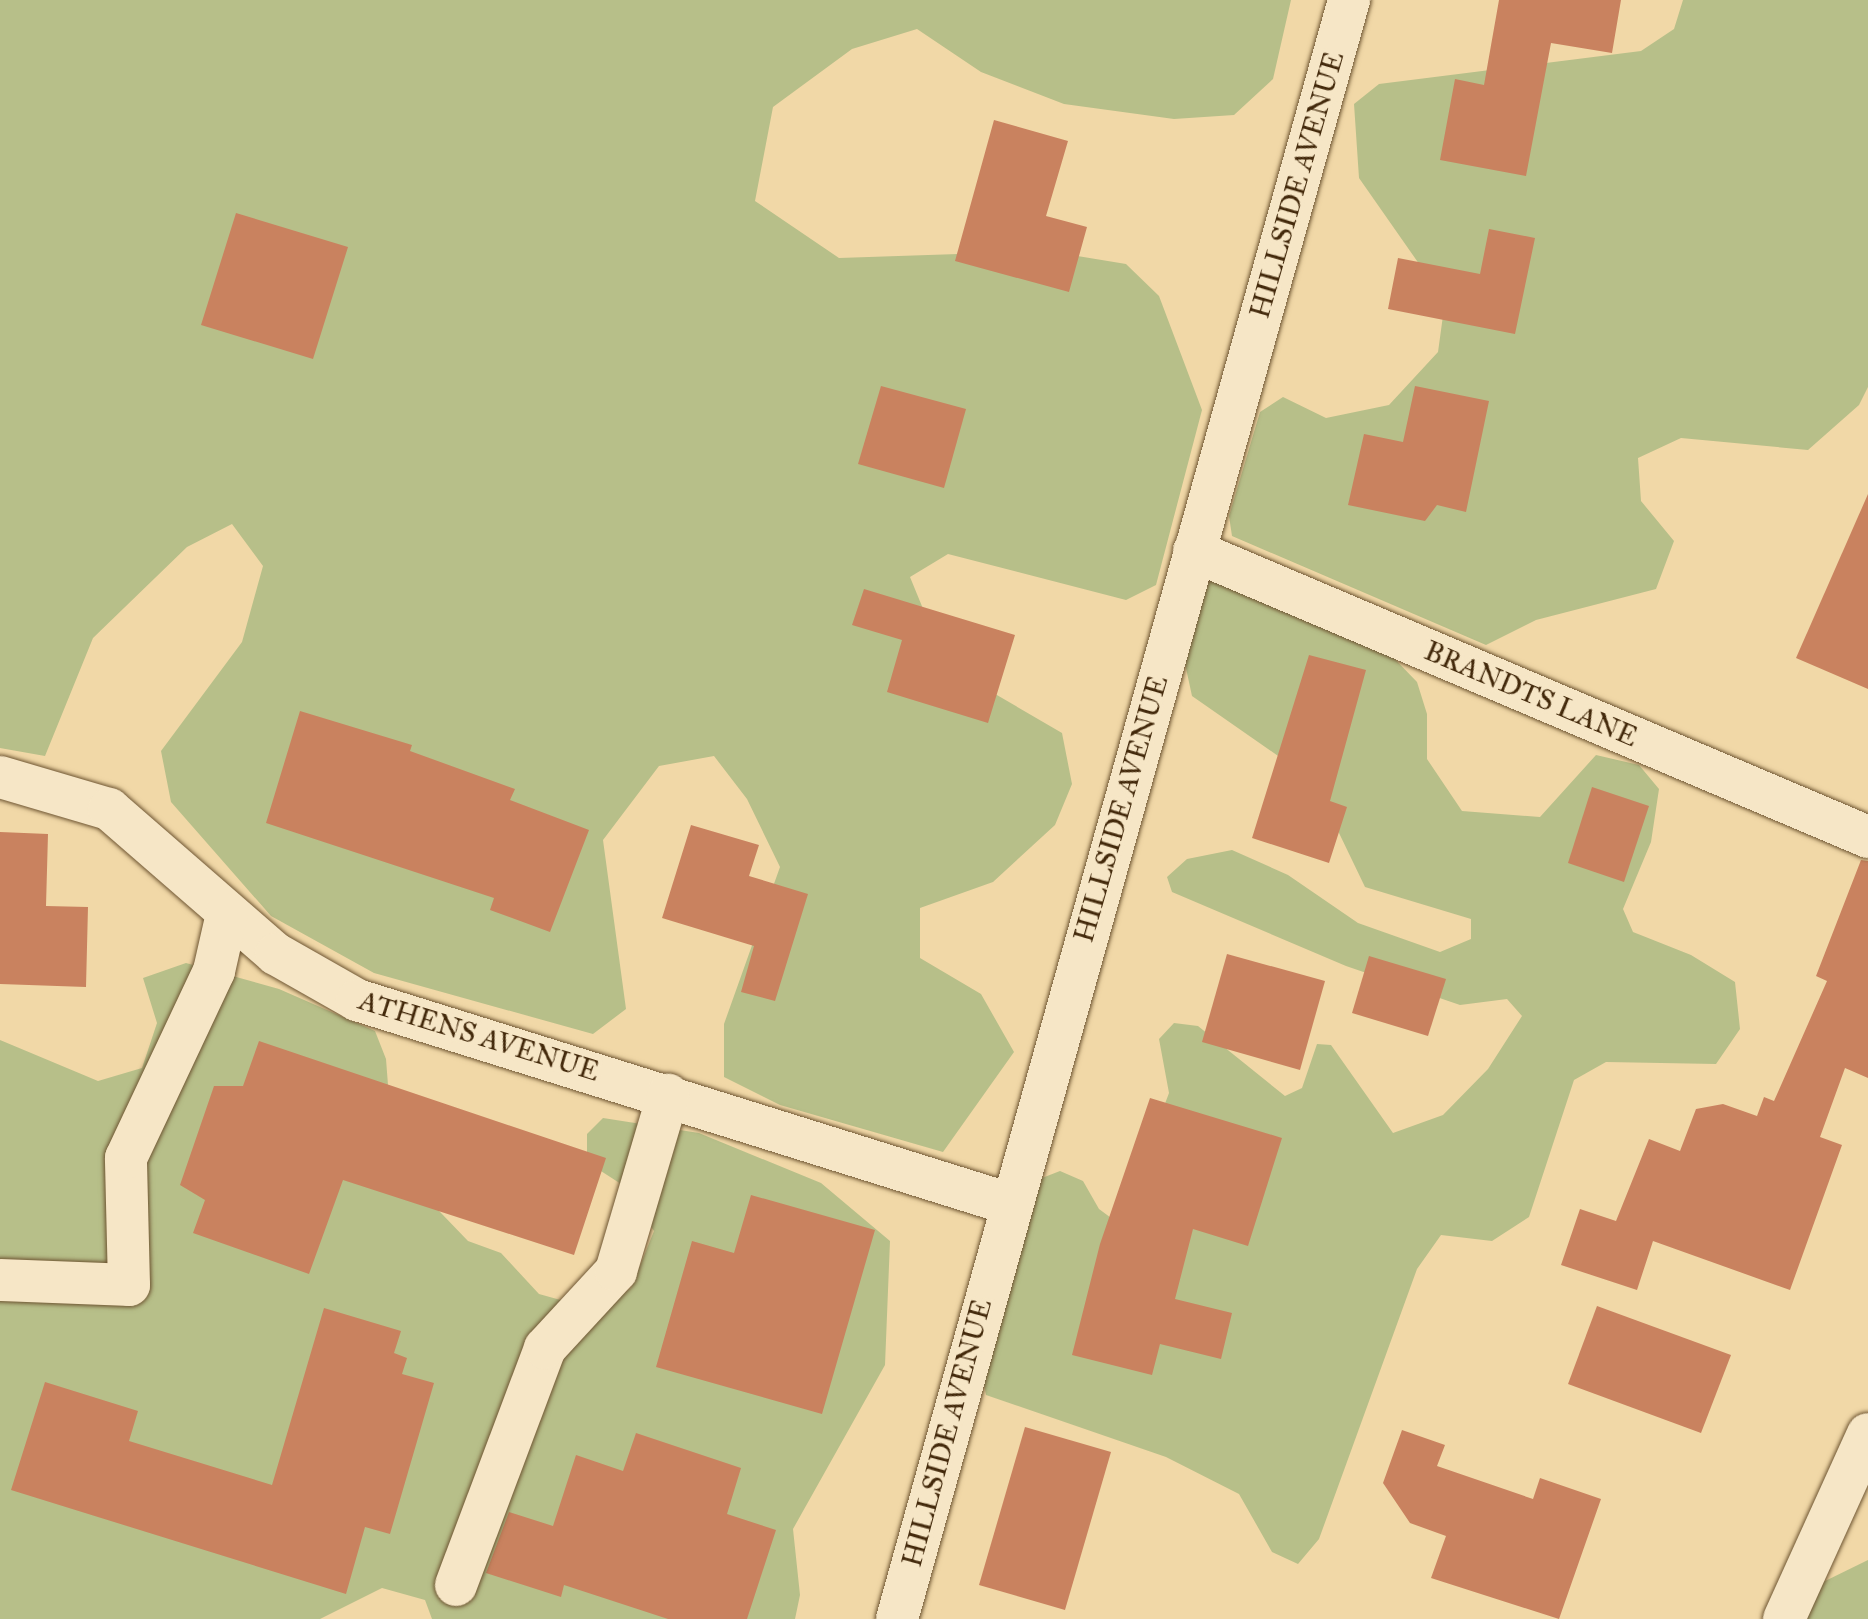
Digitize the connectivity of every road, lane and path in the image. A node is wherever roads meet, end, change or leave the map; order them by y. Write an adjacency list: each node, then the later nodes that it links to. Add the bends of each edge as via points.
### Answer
1 (1349, 0): 2 (street, HILLSIDE AVENUE)
2 (1194, 551): 4 (street, BRANDTS LANE); 7 (street, HILLSIDE AVENUE)
3 (0, 777): 5 (street, ATHENS AVENUE, via 109,809)
4 (1868, 837)
5 (227, 914): 6 (street, ATHENS AVENUE, via 276,954 357,1000); 8 (street, via 214,971 126,1158 129,1285)
6 (668, 1095): 7 (street, ATHENS AVENUE); 10 (street, via 616,1271 545,1348)
7 (1010, 1204): 11 (street, HILLSIDE AVENUE)
8 (0, 1280)
9 (1868, 1434): 12 (street)
10 (456, 1585)
11 (897, 1619)
12 (1784, 1619)

